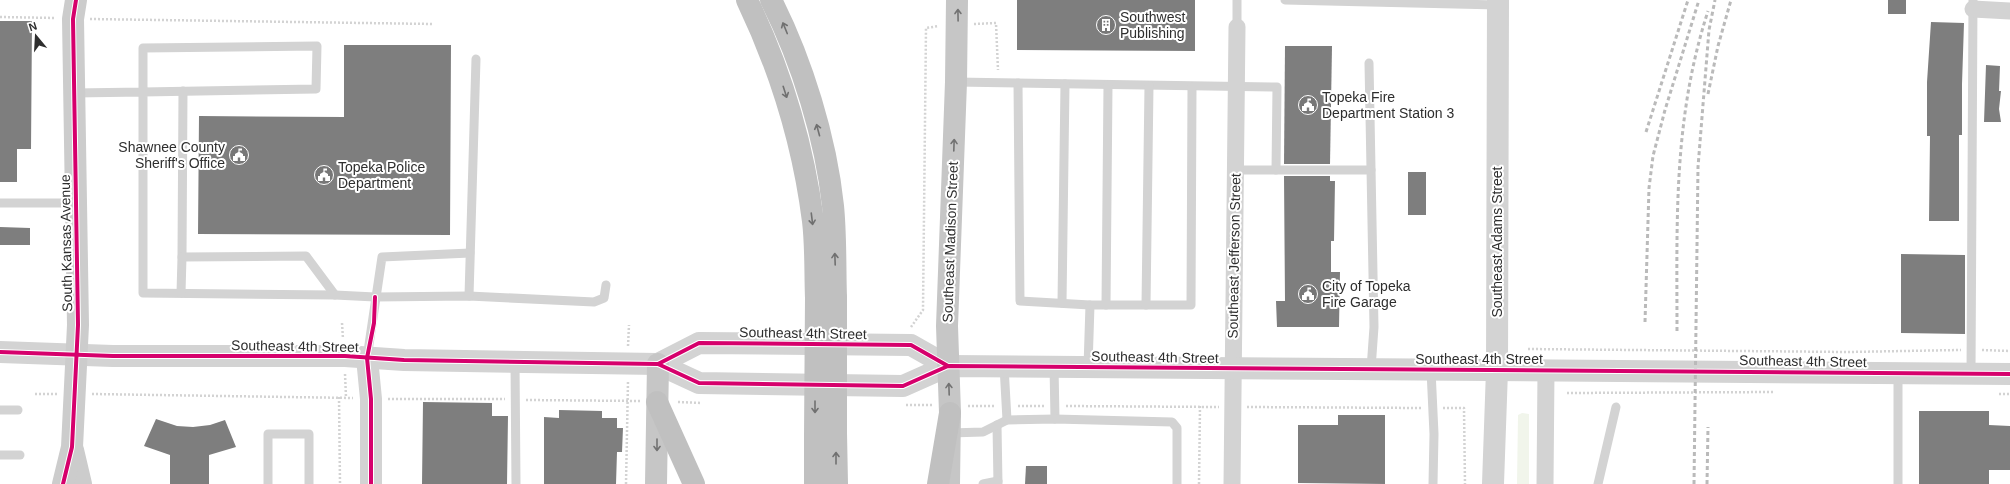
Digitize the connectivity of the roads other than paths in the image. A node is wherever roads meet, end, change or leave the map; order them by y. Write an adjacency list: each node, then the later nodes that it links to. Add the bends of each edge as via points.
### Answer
1 (747, 0): 35 (highway, one-way to 35, via 772,55 792,115)
2 (771, 0): 35 (highway, one-way to 2, via 833,207 827,169 817,125 796,57)
3 (958, 0): 13 (main road, Southeast Madison Street, one-way to 3)
4 (1237, 0): 10 (lane)
5 (1285, 0): 6 (lane)
6 (1498, 2): 52 (street, Southeast Adams Street)
7 (1973, 5): 9 (street); 55 (lane)
8 (74, 9): 22 (main road, South Kansas Avenue)
9 (2010, 11)
10 (1237, 27): 19 (street, Southeast Jefferson Street)
11 (476, 59): 28 (lane)
12 (1369, 64): 25 (lane)
13 (956, 82): 14 (lane); 45 (main road, Southeast Madison Street, one-way to 13, via 947,326)
14 (1018, 83): 15 (lane); 36 (lane, via 1020,301)
15 (1065, 84): 16 (lane); 36 (lane)
16 (1108, 85): 17 (lane); 38 (lane)
17 (1149, 86): 18 (lane); 39 (lane)
18 (1192, 87): 19 (lane); 39 (lane, via 1192,305)
19 (1237, 88): 23 (street, Southeast Jefferson Street); 24 (lane, via 1277,87)
20 (183, 91): 21 (lane); 21 (lane, via 316,89 317,46 143,48); 29 (lane)
21 (143, 92): 22 (lane); 31 (lane, via 143,293)
22 (74, 93): 27 (main road, South Kansas Avenue)
23 (1236, 170): 24 (lane); 49 (street, Southeast Jefferson Street)
24 (1276, 170): 25 (lane)
25 (1371, 170): 50 (lane, via 1374,334)
26 (0, 203): 27 (lane)
27 (76, 203): 41 (main road, South Kansas Avenue)
28 (470, 253): 33 (lane); 34 (lane, via 382,257)
29 (182, 257): 31 (lane); 32 (lane, via 306,256)
30 (606, 285): 33 (lane, via 604,298 594,302)
31 (181, 294): 32 (lane)
32 (335, 295): 34 (lane)
33 (469, 296): 34 (lane)
34 (375, 297): 42 (lane, via 374,323)
35 (826, 298): 77 (highway, one-way to 77, bridge, via 815,436); 78 (highway, one-way to 35, bridge, via 836,432)
36 (1062, 303): 37 (lane)
37 (1090, 305): 38 (lane); 48 (lane)
38 (1106, 305): 39 (lane)
39 (1146, 305)
40 (0, 352): 41 (street, Southeast 4th Street)
41 (76, 354): 42 (street, Southeast 4th Street); 65 (main road, South Kansas Avenue)
42 (367, 358): 43 (street, Southeast 4th Street); 73 (street, via 371,399)
43 (515, 362): 44 (street, Southeast 4th Street); 74 (lane)
44 (658, 364): 45 (street, Southeast 4th Street, via 700,383 903,386); 45 (street, Southeast 4th Street, via 699,343 911,346); 57 (main road)
45 (948, 366): 46 (street, Southeast 4th Street); 61 (main road, Southeast Madison Street, one-way to 45)
46 (1004, 366): 47 (street, Southeast 4th Street); 63 (lane)
47 (1054, 366): 48 (street, Southeast 4th Street); 62 (lane)
48 (1088, 367): 49 (street, Southeast 4th Street)
49 (1232, 368): 50 (street, Southeast 4th Street); 83 (street, Southeast Jefferson Street)
50 (1371, 369): 51 (street, Southeast 4th Street)
51 (1431, 370): 52 (street, Southeast 4th Street); 84 (lane)
52 (1497, 370): 53 (street, Southeast 4th Street); 85 (street, Southeast Adams Street)
53 (1546, 371): 54 (street, Southeast 4th Street); 86 (street)
54 (1898, 373): 55 (street, Southeast 4th Street); 88 (lane)
55 (1971, 374): 56 (street, Southeast 4th Street)
56 (2010, 374)
57 (657, 402): 75 (main road, one-way to 75); 76 (highway)
58 (1616, 407): 87 (lane)
59 (0, 410): 60 (lane)
60 (18, 410)
61 (950, 417): 64 (lane, via 984,432); 79 (highway); 80 (main road, Southeast Madison Street)
62 (1055, 419): 63 (lane); 82 (lane, via 1172,422 1177,428)
63 (1007, 420): 64 (lane)
64 (997, 425): 68 (lane)
65 (72, 447): 69 (main road, South Kansas Avenue); 70 (main road, South Kansas Avenue)
66 (0, 455): 67 (lane)
67 (20, 455)
68 (998, 482): 81 (lane)
69 (63, 484)
70 (81, 484)
71 (268, 484): 72 (lane, via 268,434 309,434)
72 (309, 484)
73 (371, 484)
74 (516, 484)
75 (656, 484)
76 (694, 484)
77 (815, 484)
78 (837, 484)
79 (938, 484)
80 (949, 484)
81 (983, 484)
82 (1177, 484)
83 (1232, 484)
84 (1434, 484)
85 (1493, 484)
86 (1545, 484)
87 (1598, 484)
88 (1898, 484)

